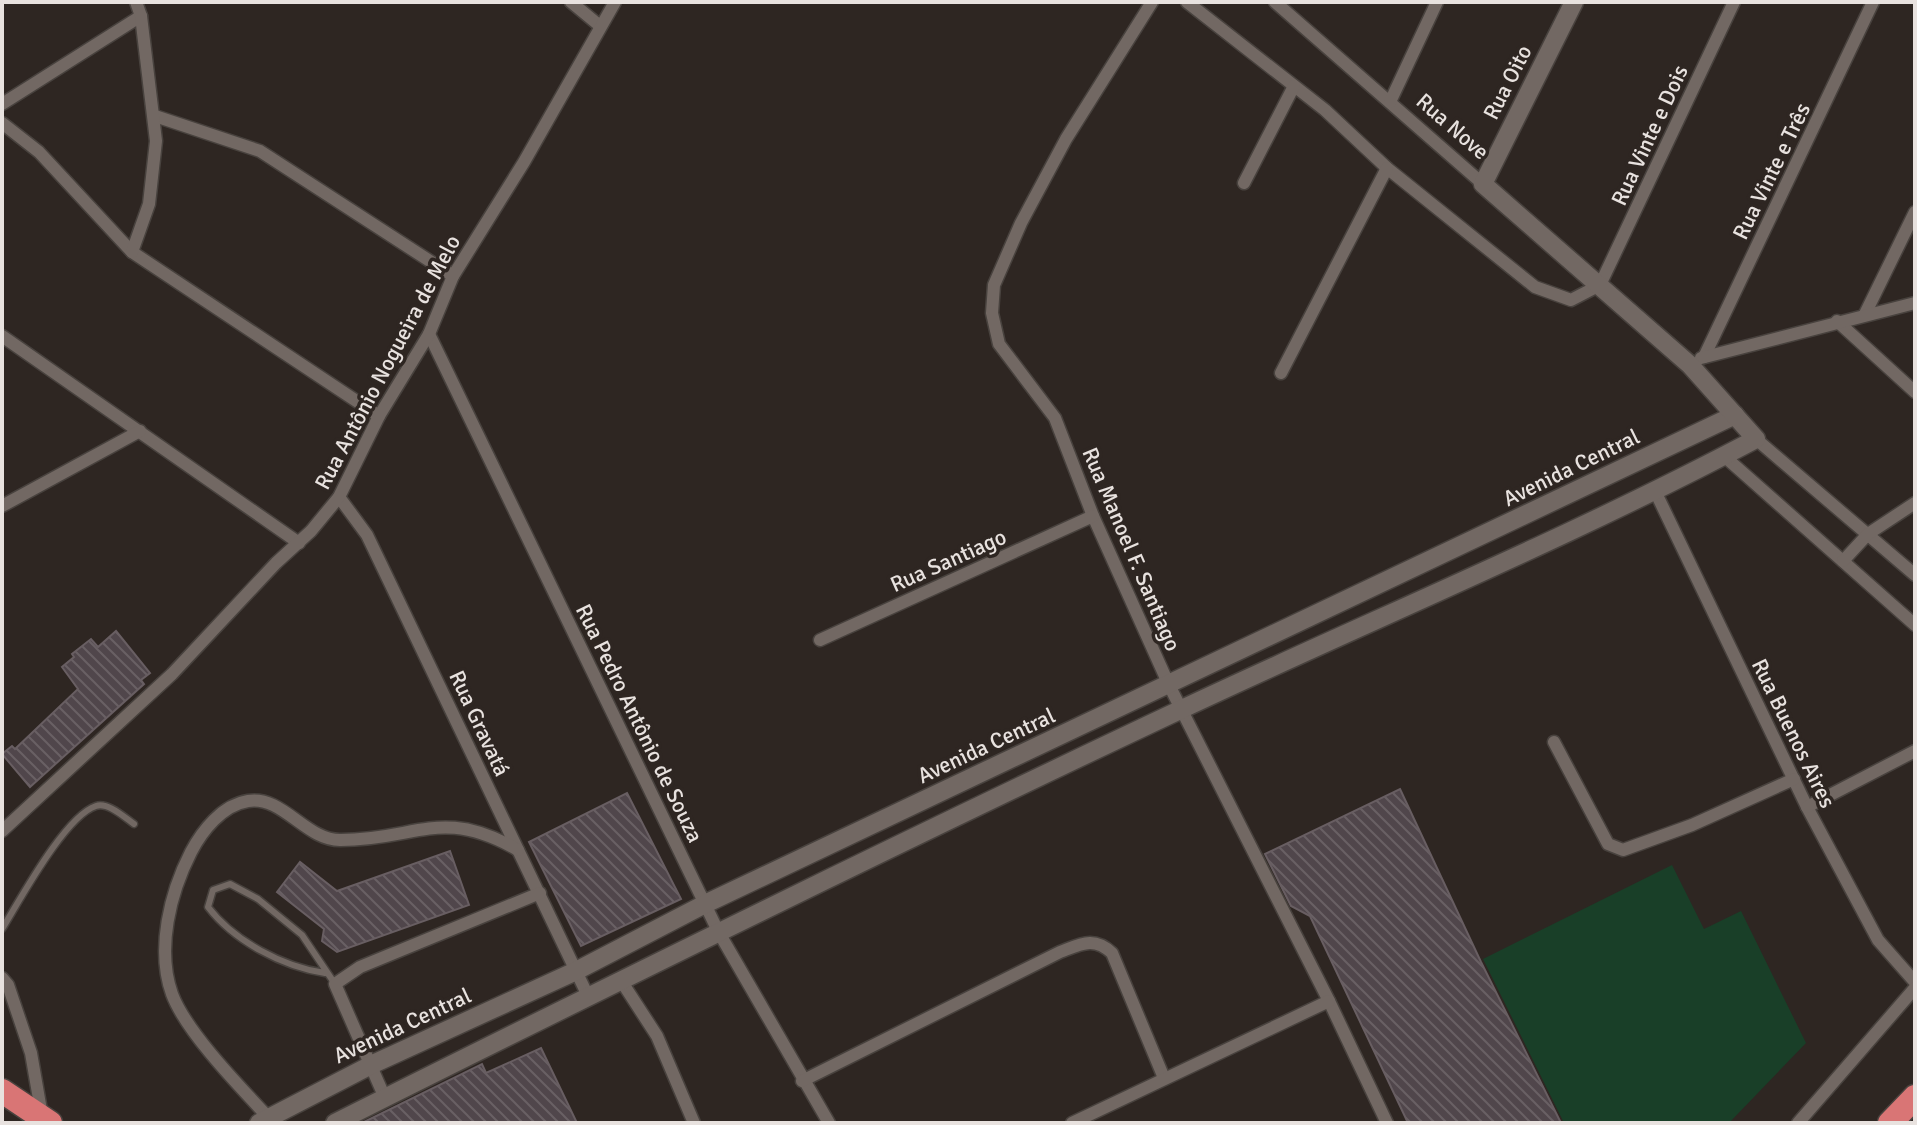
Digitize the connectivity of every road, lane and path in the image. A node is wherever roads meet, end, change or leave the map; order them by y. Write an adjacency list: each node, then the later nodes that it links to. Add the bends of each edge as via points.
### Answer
1 (136, 2): 12 (street)
2 (571, 2): 14 (street)
3 (615, 2): 14 (street, Rua Antônio Nogueira de Melo)
4 (1152, 2): 44 (street, Rua Manoel F. Santiago, via 1066,139 994,285 992,313 999,344 1055,418)
5 (1187, 2): 15 (street)
6 (1275, 2): 13 (street, Rua Nove)
7 (1299, 2): 13 (street)
8 (1437, 2): 16 (street)
9 (1574, 2): 22 (street, Rua Oito)
10 (1734, 2): 26 (street, Rua Vinte e Dois)
11 (1873, 2): 32 (street, Rua Vinte e Três)
12 (141, 16): 17 (street); 18 (street)
13 (1292, 16): 16 (street, Rua Nove)
14 (600, 26): 25 (street, Rua Antônio Nogueira de Melo)
15 (1294, 86): 20 (street); 21 (street)
16 (1390, 102): 22 (street, Rua Nove)
17 (2, 104)
18 (155, 116): 24 (street, via 149,204); 25 (street, via 260,151)
19 (2, 123): 24 (street, via 39,152)
20 (1387, 168): 26 (street, via 1535,287 1571,300); 33 (street)
21 (1244, 183)
22 (1483, 184): 26 (street, Rua Nove)
23 (1915, 212): 28 (street)
24 (132, 252): 36 (street)
25 (453, 276): 30 (street, Rua Antônio Nogueira de Melo)
26 (1600, 285): 32 (street, Rua Nove)
27 (1915, 303): 28 (street)
28 (1865, 314): 29 (street)
29 (1837, 321): 32 (street); 34 (street)
30 (429, 334): 36 (street, Rua Antônio Nogueira de Melo); 61 (street, Rua Pedro Antônio de Souza)
31 (2, 336): 37 (street)
32 (1697, 361): 35 (street, Rua Nove)
33 (1281, 373)
34 (1915, 392)
35 (1735, 415): 38 (street, Rua Nove); 51 (street, Avenida Central)
36 (379, 416): 41 (street, Rua Antônio Nogueira de Melo)
37 (140, 431): 43 (street); 46 (street)
38 (1756, 439): 39 (street); 45 (street)
39 (1724, 456): 40 (street); 47 (street)
40 (1655, 491): 52 (street); 55 (street, Rua Buenos Aires)
41 (339, 497): 46 (street, Rua Antônio Nogueira de Melo); 59 (street, Rua Gravatá, via 367,535)
42 (1915, 503): 45 (street)
43 (2, 506)
44 (1093, 516): 50 (street, Rua Santiago); 51 (street, Rua Manoel F. Santiago)
45 (1868, 534): 47 (street); 48 (street)
46 (299, 543): 58 (street, Rua Antônio Nogueira de Melo, via 172,674)
47 (1843, 561): 49 (street)
48 (1915, 575)
49 (1915, 625)
50 (820, 640)
51 (1169, 685): 52 (street, Rua Manoel F. Santiago); 61 (street, Avenida Central)
52 (1182, 709): 63 (street); 71 (street, Rua Manoel F. Santiago)
53 (1554, 742): 55 (street, via 1608,844 1623,850)
54 (1915, 751): 56 (street)
55 (1794, 779): 56 (street, Rua Buenos Aires)
56 (1807, 807): 69 (street, Rua Buenos Aires, via 1878,940)
57 (134, 824): 62 (lane, via 107,806 85,813 43,862)
58 (2, 831)
59 (518, 850): 60 (street, Rua Gravatá); 79 (street, via 491,834 443,825 333,841 266,803 249,801 215,819 180,874 171,905 171,993 182,1015)
60 (540, 893): 64 (street, Rua Gravatá); 68 (street, via 360,967)
61 (705, 904): 63 (street, Rua Pedro Antônio de Souza); 64 (street, Avenida Central)
62 (2, 929)
63 (718, 931): 67 (street); 74 (street, Rua Pedro Antônio de Souza)
64 (576, 971): 70 (street, Rua Gravatá); 72 (street, Avenida Central)
65 (325, 973): 65 (lane, via 302,935 258,899 230,884 213,890 208,907 226,926 296,967); 68 (lane)
66 (2, 978): 78 (street, via 31,1053)
67 (620, 979): 70 (street); 81 (street, via 657,1036)
68 (335, 984): 72 (street)
69 (1915, 985): 85 (street)
70 (588, 996): 77 (street)
71 (1329, 1001): 73 (street); 84 (street, Rua Manoel F. Santiago)
72 (373, 1064): 77 (street); 79 (street, Avenida Central)
73 (1164, 1078): 74 (street, via 1112,953 1089,941); 83 (street)
74 (802, 1081): 82 (street, Rua Pedro Antônio de Souza)
75 (2, 1091): 78 (highway)
76 (1915, 1097): 86 (highway)
77 (385, 1098): 80 (street)
78 (46, 1121)
79 (264, 1121)
80 (335, 1123)
81 (694, 1123)
82 (829, 1123)
83 (1072, 1123)
84 (1387, 1123)
85 (1798, 1123)
86 (1890, 1123)

